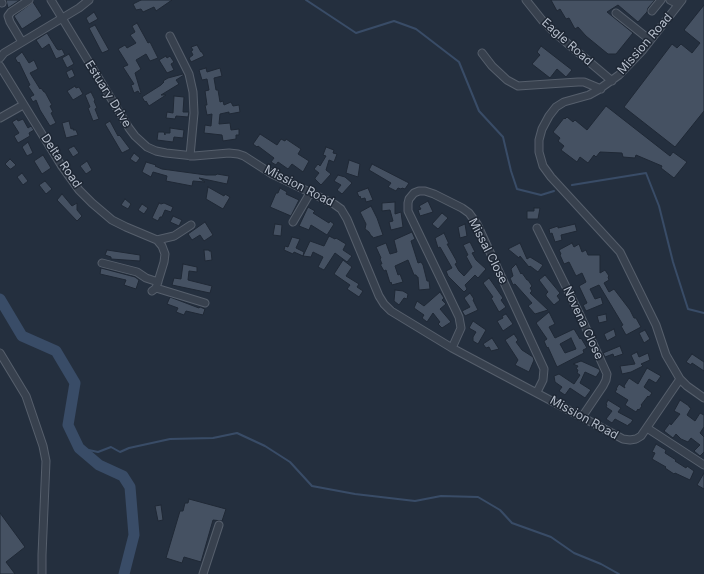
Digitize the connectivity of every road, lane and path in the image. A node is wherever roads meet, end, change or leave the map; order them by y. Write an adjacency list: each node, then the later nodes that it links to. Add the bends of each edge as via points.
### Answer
1 (29, 0): 13 (street, via 8,16)
2 (51, 0): 10 (street, Estuary Drive)
3 (89, 0): 10 (street)
4 (526, 0): 17 (street, Eagle Road, via 554,32)
5 (661, 0): 8 (street)
6 (670, 0): 7 (street)
7 (680, 2): 12 (street, Mission Road)
8 (652, 11)
9 (616, 13): 12 (street)
10 (62, 18): 13 (street); 21 (street, Estuary Drive, via 129,128 140,141 156,151)
11 (170, 36): 21 (street, via 188,74 193,92)
12 (650, 40): 17 (street, Mission Road, via 631,64)
13 (22, 42): 15 (street)
14 (482, 53): 18 (street, via 507,80 518,86 584,82)
15 (0, 58)
16 (0, 66): 19 (street, Delta Road)
17 (612, 81): 18 (street, Mission Road)
18 (601, 89): 32 (street, Mission Road, via 556,107 542,129 539,152 543,166 551,177 620,252 656,325 666,355)
19 (23, 105): 20 (street); 26 (street, Delta Road, via 69,177 88,198 112,220)
20 (0, 118)
21 (190, 156): 22 (street, Mission Road, via 238,154)
22 (310, 193): 23 (street); 30 (street, Mission Road, via 334,204 344,214 384,304 391,311)
23 (293, 222)
24 (191, 225): 26 (street, via 174,236)
25 (537, 228): 35 (street, Novena Close, via 580,314 606,374 603,386)
26 (157, 240): 28 (street, via 166,254)
27 (102, 263): 28 (street, via 137,272 150,280)
28 (155, 287): 29 (street)
29 (206, 303)
30 (452, 348): 33 (street, Mission Road); 33 (street, Missal Close, via 461,328 460,317 408,211 409,199 419,191 434,194 462,208 477,224 541,362 544,374)
31 (0, 353): 39 (street, via 26,396 45,456)
32 (680, 379): 34 (street); 36 (street, Mission Road)
33 (537, 392): 35 (street, Mission Road)
34 (704, 398)
35 (582, 417): 36 (street, Mission Road, via 623,439 636,439)
36 (647, 428): 37 (street)
37 (704, 465)
38 (219, 525): 40 (street)
39 (42, 574)
40 (203, 574)

